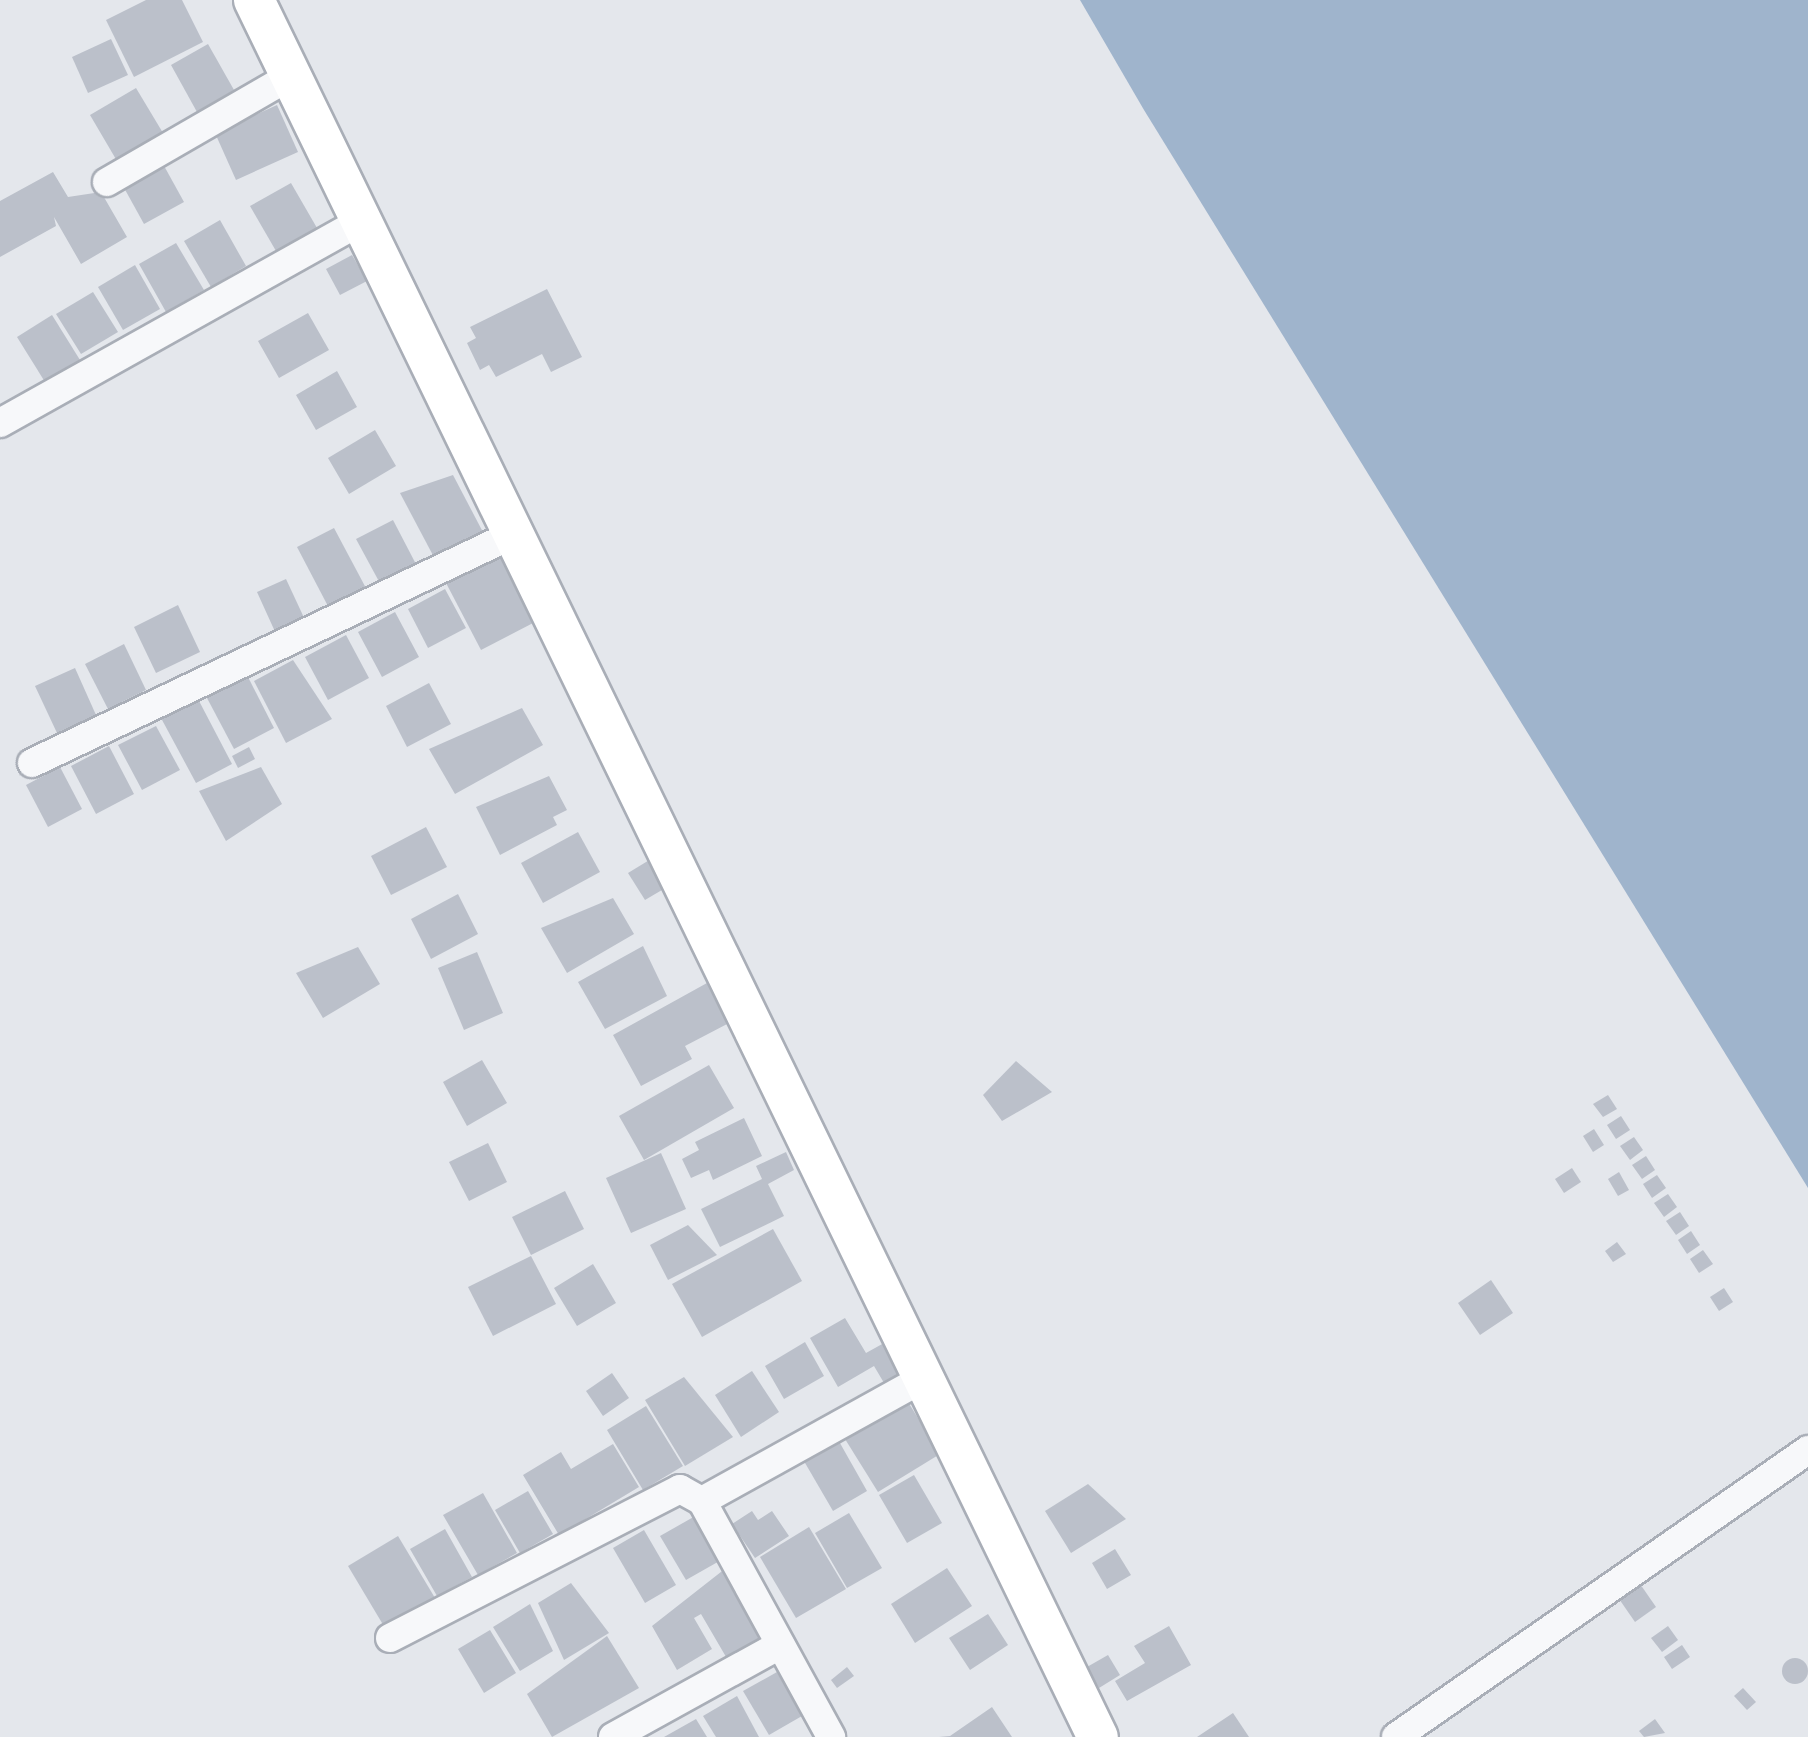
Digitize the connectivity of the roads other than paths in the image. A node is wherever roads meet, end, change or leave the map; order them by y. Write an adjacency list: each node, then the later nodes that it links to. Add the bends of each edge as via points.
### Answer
1 (254, 0): 2 (street)
2 (287, 78): 3 (street); 4 (street)
3 (106, 182)
4 (356, 224): 5 (street); 6 (street)
5 (0, 423)
6 (518, 532): 7 (street); 8 (street)
7 (32, 763)
8 (920, 1380): 10 (street); 15 (street)
9 (1808, 1450): 16 (street)
10 (702, 1501): 11 (street, via 680,1489); 12 (street)
11 (390, 1638)
12 (780, 1646): 13 (street); 14 (street)
13 (613, 1737)
14 (832, 1737)
15 (1098, 1737)
16 (1396, 1737)

